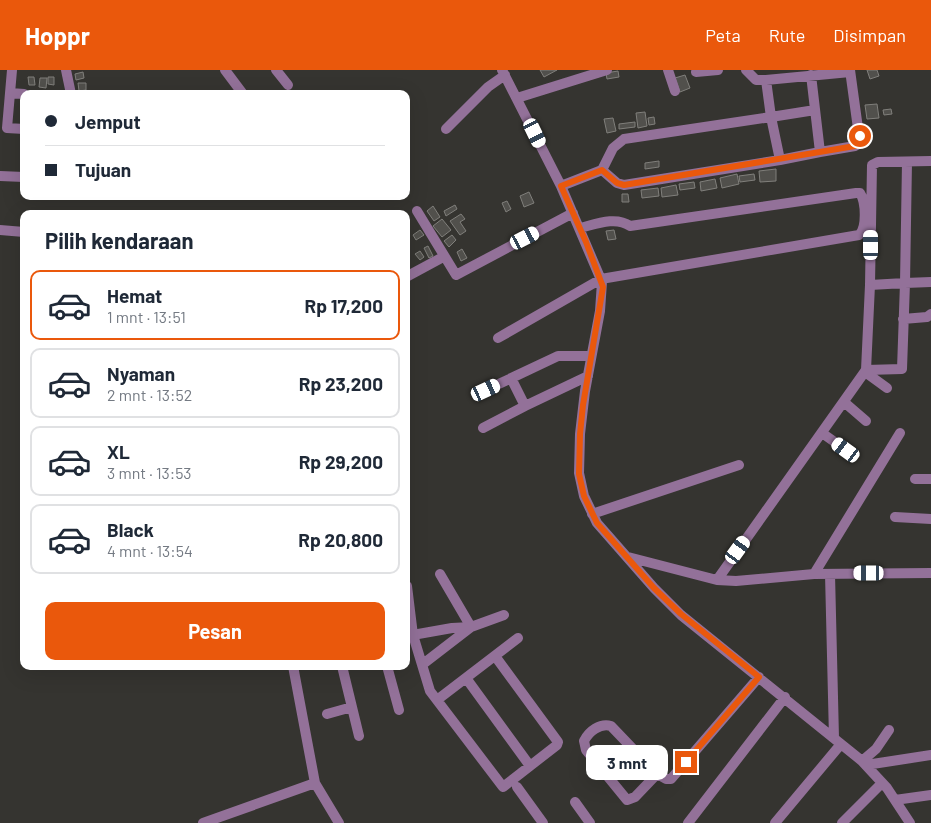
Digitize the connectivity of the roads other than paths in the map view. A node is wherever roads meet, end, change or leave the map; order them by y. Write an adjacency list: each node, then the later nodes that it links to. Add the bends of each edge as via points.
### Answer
1 (12, 70): 18 (street)
2 (66, 70): 15 (street)
3 (224, 70): 16 (street)
4 (276, 70): 14 (street)
5 (607, 70): 20 (street)
6 (668, 70): 17 (street)
7 (718, 70): 11 (street)
8 (746, 70): 13 (street, via 756,80)
9 (850, 71): 12 (street); 25 (street, via 860,144)
10 (503, 72): 20 (street); 23 (street)
11 (696, 72)
12 (811, 76): 13 (street); 21 (street)
13 (766, 80): 22 (street)
14 (288, 85)
15 (70, 90)
16 (240, 90)
17 (675, 90)
18 (10, 93): 19 (street); 24 (street, via 7,128)
19 (20, 94)
20 (517, 98): 32 (street)
21 (815, 110): 22 (street); 25 (street)
22 (771, 117): 26 (street); 29 (street, via 624,139 613,148)
23 (446, 129)
24 (20, 130)
25 (820, 152): 26 (street)
26 (780, 160): 29 (street, via 624,185)
27 (931, 161): 28 (street)
28 (907, 162): 42 (street); 43 (street, via 875,162 872,166)
29 (602, 170): 32 (street)
30 (0, 176): 31 (street)
31 (20, 177)
32 (561, 186): 34 (street)
33 (416, 211): 38 (street)
34 (573, 213): 35 (street); 38 (street, via 456,275)
35 (580, 228): 40 (street); 40 (street, via 616,221 630,226 856,193 863,198 864,226 859,235)
36 (0, 230): 37 (street)
37 (20, 232)
38 (443, 257): 39 (street)
39 (410, 275)
40 (602, 279): 46 (street); 47 (street, via 600,311)
41 (931, 282): 42 (street)
42 (906, 283): 43 (street); 45 (street)
43 (870, 284): 48 (street)
44 (931, 314): 45 (street)
45 (903, 318): 48 (street, via 902,368)
46 (498, 338)
47 (591, 356): 49 (street); 50 (street, via 564,354)
48 (866, 371): 51 (street); 53 (street)
49 (588, 376): 54 (street); 63 (street, via 578,464 581,485)
50 (511, 378): 52 (street); 54 (street)
51 (887, 388)
52 (486, 390)
53 (844, 402): 55 (street); 57 (street)
54 (526, 406): 56 (street)
55 (866, 422)
56 (483, 428)
57 (822, 433): 59 (street); 71 (street)
58 (900, 433): 69 (street)
59 (846, 450)
60 (739, 464): 63 (street)
61 (915, 479): 62 (street)
62 (931, 479)
63 (592, 514): 66 (street)
64 (895, 517): 65 (street)
65 (931, 519)
66 (628, 557): 71 (street); 81 (street, via 681,614)
67 (930, 571): 70 (street)
68 (440, 574): 73 (street)
69 (814, 574): 70 (street); 71 (street)
70 (830, 574): 90 (street)
71 (717, 580)
72 (504, 615): 73 (street)
73 (471, 627): 74 (street); 77 (street)
74 (410, 636): 77 (street)
75 (518, 638): 76 (street)
76 (495, 656): 82 (street); 93 (street, via 558,742)
77 (423, 664): 84 (street, via 430,691)
78 (293, 670): 95 (street)
79 (343, 670): 85 (street)
80 (388, 670): 86 (street)
81 (759, 677): 83 (street); 94 (street, via 674,776 668,780)
82 (466, 678): 84 (street); 93 (street)
83 (785, 697): 90 (street); 105 (street)
84 (437, 700): 93 (street, via 503,787)
85 (352, 707): 87 (street); 89 (street)
86 (399, 710)
87 (327, 714)
88 (889, 730): 92 (street)
89 (359, 736)
90 (837, 741): 92 (street); 106 (street)
91 (931, 755): 92 (street)
92 (864, 763): 96 (street)
93 (530, 766)
94 (657, 774): 94 (street, via 611,726 598,727 584,741 586,750 627,800 635,797)
95 (315, 783): 101 (street); 102 (street)
96 (882, 783): 99 (street); 107 (street)
97 (517, 787): 103 (street)
98 (931, 795): 99 (street)
99 (895, 800): 108 (street)
100 (575, 802): 104 (street)
101 (203, 823)
102 (339, 823)
103 (543, 823)
104 (590, 823)
105 (688, 823)
106 (775, 823)
107 (842, 823)
108 (910, 823)

